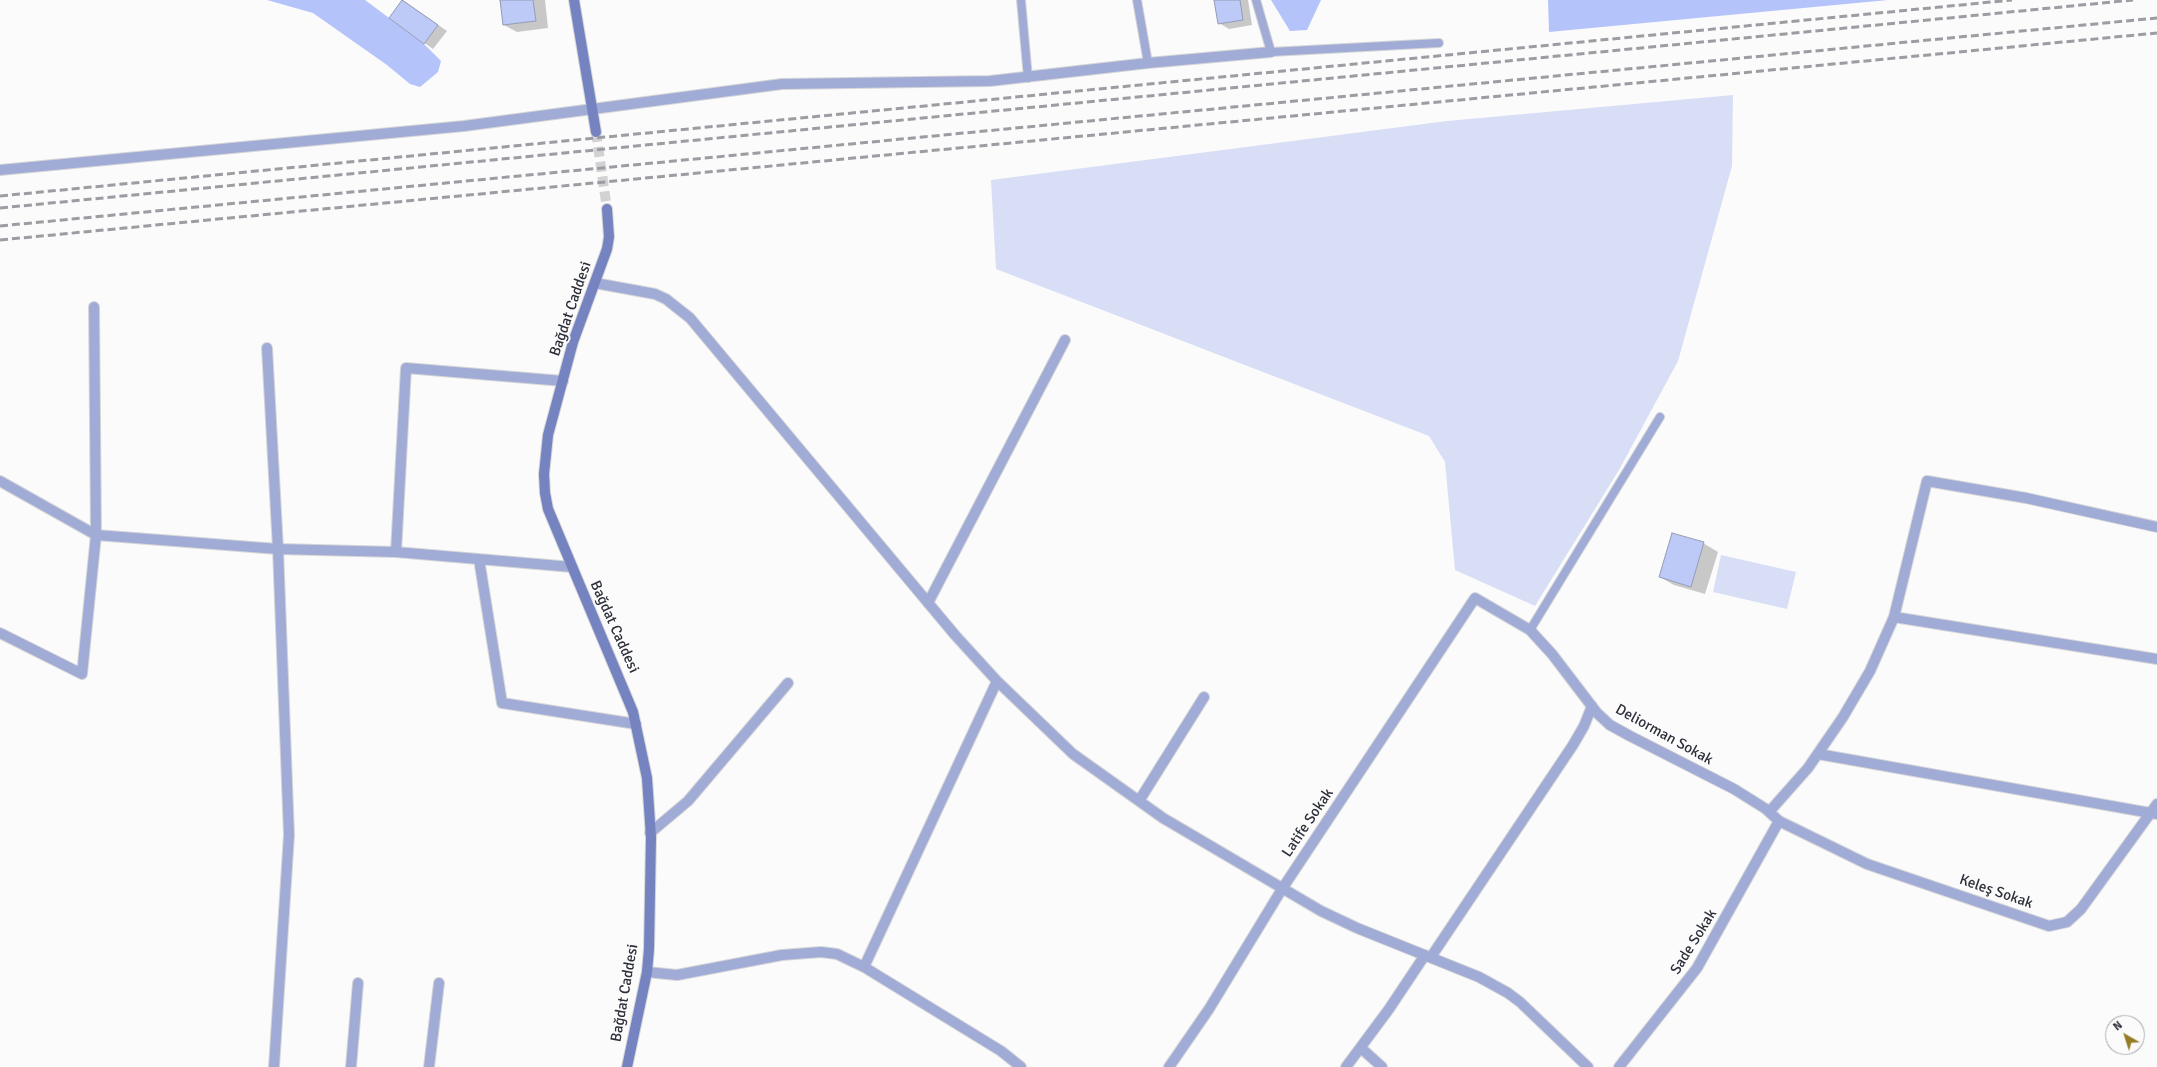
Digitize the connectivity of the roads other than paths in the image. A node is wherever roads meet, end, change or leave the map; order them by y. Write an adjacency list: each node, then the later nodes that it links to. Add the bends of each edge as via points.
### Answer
1 (574, 0): 9 (street)
2 (1021, 0): 8 (lane)
3 (1137, 0): 7 (lane)
4 (1256, 0): 6 (lane)
5 (1439, 43): 6 (lane)
6 (1271, 52): 7 (street)
7 (1148, 63): 8 (street)
8 (1028, 78): 9 (street, via 990,81 782,84)
9 (591, 109): 10 (street); 11 (street, via 464,126)
10 (596, 132)
11 (0, 170)
12 (607, 209): 13 (street, Bağdat Caddesi, via 608,243)
13 (595, 283): 17 (street, Bağdat Caddesi, via 573,342); 27 (street, via 655,294 666,299 690,318)
14 (94, 307): 21 (street)
15 (1065, 340): 27 (street)
16 (267, 348): 22 (street)
17 (563, 381): 23 (street, via 406,368); 25 (street, Bağdat Caddesi, via 548,435 544,474 548,509)
18 (1660, 417): 29 (lane)
19 (0, 480): 21 (street)
20 (2157, 527): 28 (street, via 2026,498 1927,481)
21 (96, 535): 22 (street); 30 (street, via 82,674)
22 (278, 549): 23 (street); 50 (street, via 288,835)
23 (396, 552): 24 (street)
24 (479, 559): 25 (street); 36 (street, via 502,703)
25 (572, 568): 36 (street, Bağdat Caddesi, via 624,688)
26 (1475, 598): 29 (street, Deliorman Sokak); 43 (street, Latife Sokak)
27 (928, 603): 32 (street)
28 (1894, 617): 31 (street); 37 (street, via 1870,671)
29 (1530, 630): 35 (street, Deliorman Sokak)
30 (0, 633)
31 (2157, 659)
32 (997, 681): 38 (street, via 1061,744); 45 (street)
33 (788, 683): 42 (street, via 688,801)
34 (1204, 697): 38 (street)
35 (1592, 706): 40 (street, Deliorman Sokak, via 1610,725 1734,789); 44 (street, via 1573,745)
36 (636, 724): 42 (street, Bağdat Caddesi, via 647,778)
37 (1818, 754): 39 (street); 40 (street)
38 (1140, 801): 43 (street, via 1163,818)
39 (2155, 810): 41 (street, Keleş Sokak, via 2082,909 2067,922 2049,926 1867,864)
40 (1768, 812): 41 (street, Deliorman Sokak)
41 (1779, 821): 59 (street, Sade Sokak, via 1698,968)
42 (650, 833): 46 (street, Bağdat Caddesi, via 651,911)
43 (1282, 889): 44 (street, via 1357,928); 55 (street, Latife Sokak, via 1209,1009)
44 (1428, 956): 49 (street); 58 (street, via 1479,977 1508,993)
45 (864, 967): 46 (street, via 837,954 804,953 677,975); 54 (street, via 1001,1051)
46 (647, 972): 53 (street, Bağdat Caddesi)
47 (358, 983): 51 (street)
48 (439, 983): 52 (street)
49 (1361, 1048): 56 (street); 57 (street)
50 (274, 1067)
51 (351, 1067)
52 (428, 1067)
53 (627, 1067)
54 (1021, 1067)
55 (1169, 1067)
56 (1346, 1067)
57 (1382, 1067)
58 (1588, 1067)
59 (1619, 1067)

